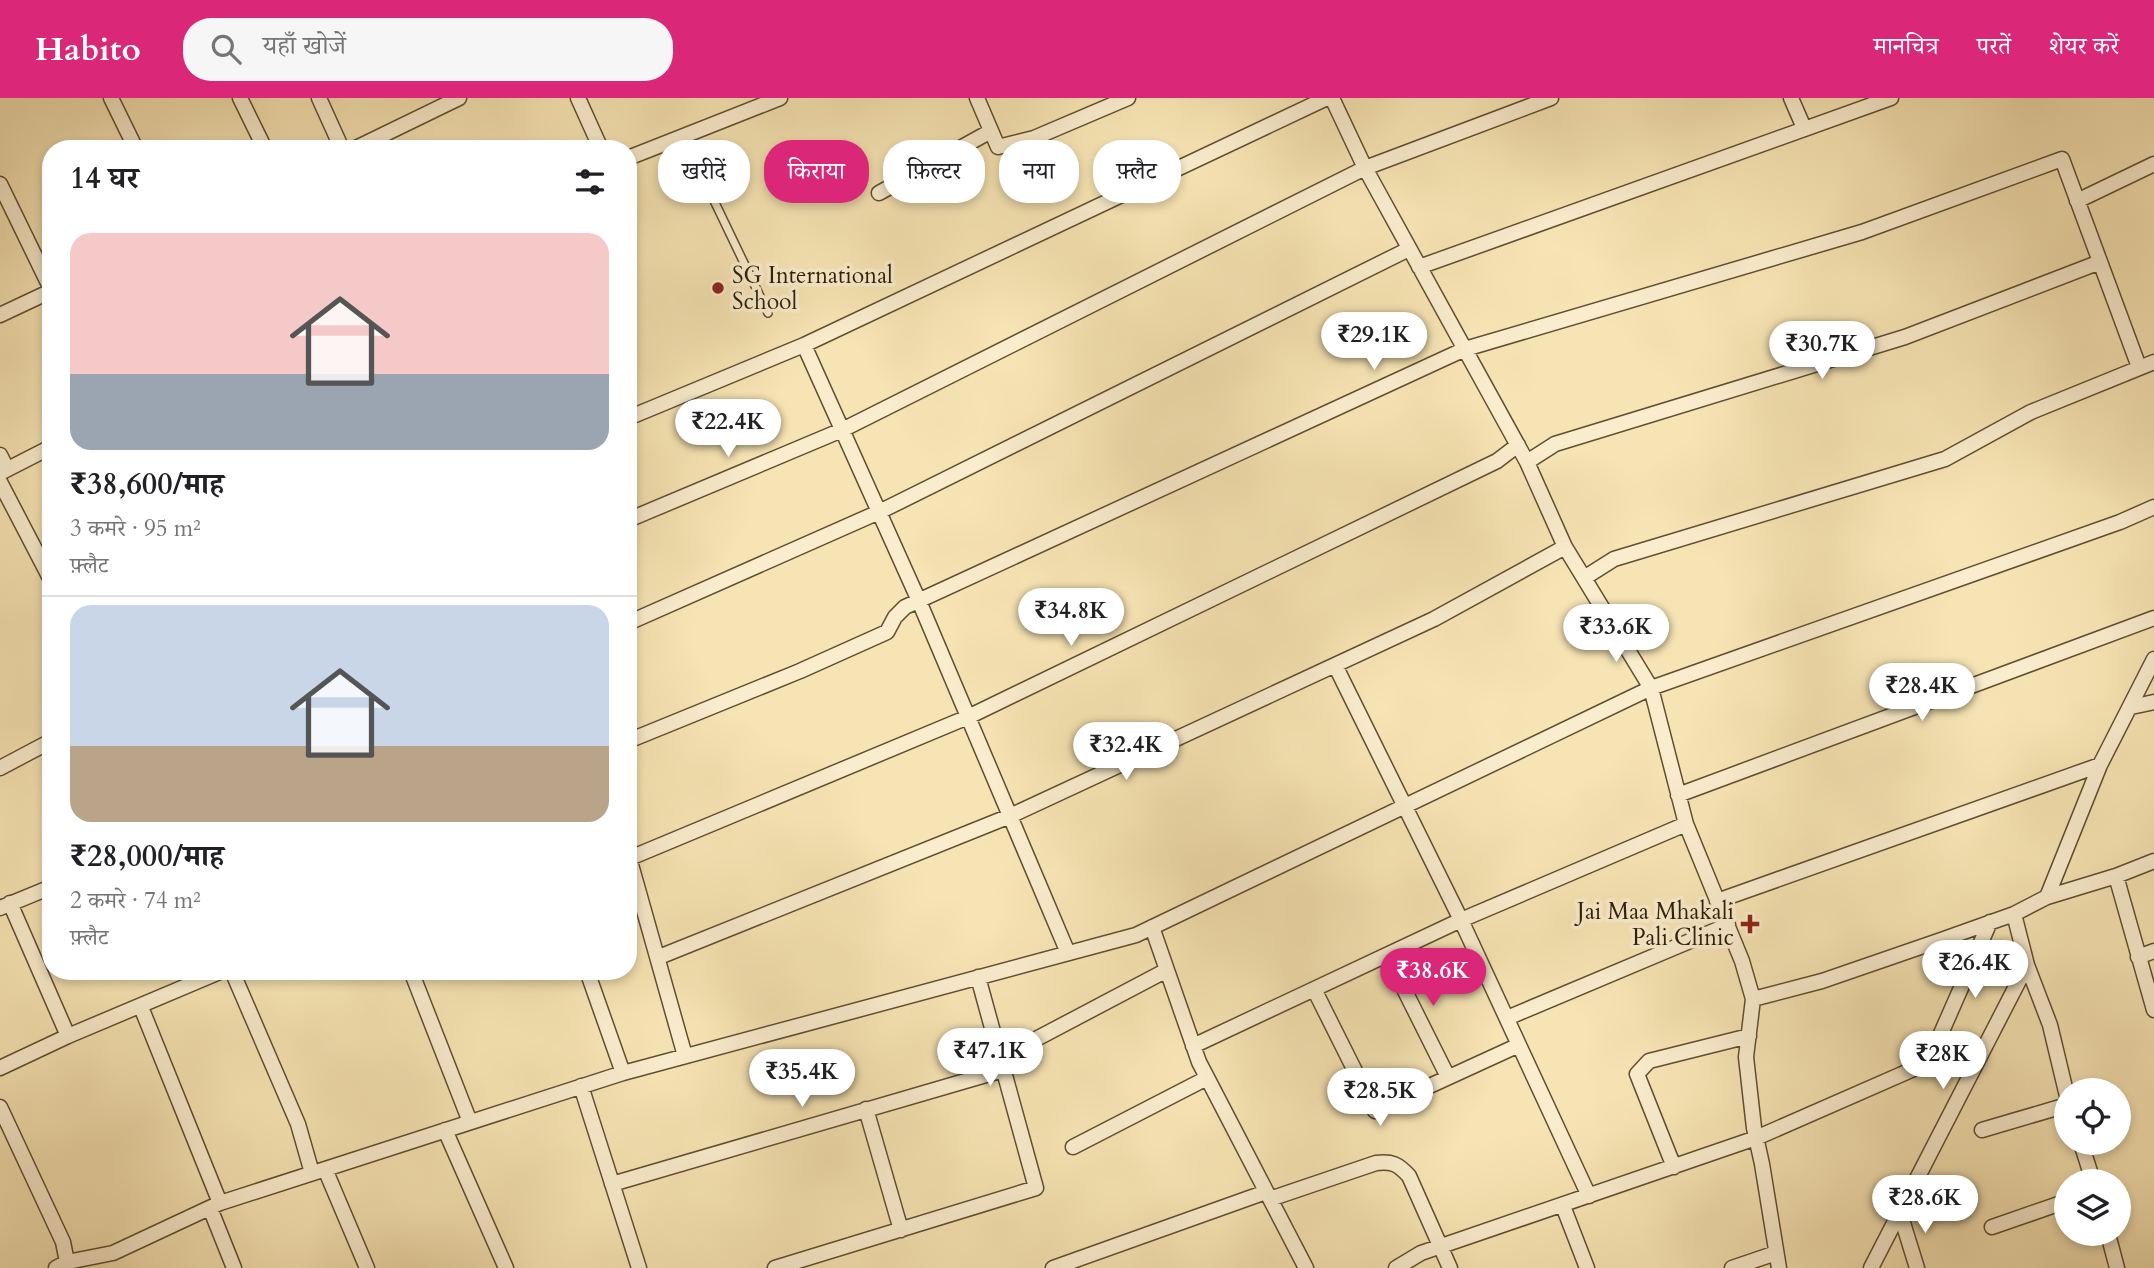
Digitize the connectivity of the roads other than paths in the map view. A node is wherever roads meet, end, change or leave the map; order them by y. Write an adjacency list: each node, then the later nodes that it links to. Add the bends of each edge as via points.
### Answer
1 (111, 98): 16 (street)
2 (240, 98): 17 (street)
3 (319, 98): 18 (street)
4 (459, 98): 19 (street)
5 (578, 98): 20 (street)
6 (780, 98): 15 (street)
7 (977, 98): 14 (street)
8 (1128, 98): 14 (street, via 1034,138 998,147)
9 (1330, 98): 23 (street); 34 (street)
10 (1551, 98): 23 (street)
11 (1791, 98): 13 (street)
12 (1891, 98): 13 (street)
13 (1804, 128): 29 (street)
14 (991, 131): 25 (street)
15 (683, 135): 21 (street); 32 (lane)
16 (132, 140)
17 (261, 140)
18 (338, 140)
19 (373, 140)
20 (597, 140)
21 (637, 154)
22 (2154, 164): 26 (street)
23 (1365, 168): 27 (street); 39 (street)
24 (0, 184): 30 (street)
25 (880, 193)
26 (2077, 201): 28 (street); 35 (street, via 2062,159 1862,232)
27 (1409, 249): 29 (street); 46 (street)
28 (2100, 262): 37 (street); 43 (street, via 1905,337 1555,444)
29 (1419, 267): 35 (street)
30 (42, 271)
31 (42, 294): 33 (street)
32 (768, 313)
33 (0, 315)
34 (804, 345): 38 (street); 39 (street)
35 (1465, 349): 40 (street); 51 (street)
36 (2154, 362): 37 (street)
37 (2139, 367): 50 (street, via 2031,412 1945,459 1614,559)
38 (637, 414)
39 (842, 430): 46 (street); 47 (street)
40 (1518, 445): 43 (street); 59 (street, via 1497,461)
41 (42, 452): 44 (street)
42 (0, 455): 44 (street)
43 (1527, 462): 48 (street)
44 (2, 475): 49 (street)
45 (2154, 507): 56 (street)
46 (879, 512): 51 (street); 52 (street)
47 (637, 516)
48 (1565, 547): 50 (street); 55 (street, via 1434,619)
49 (42, 561)
50 (1584, 579): 56 (street)
51 (919, 601): 59 (street); 60 (street, via 905,607 887,632)
52 (637, 618)
53 (2154, 618): 64 (street)
54 (2154, 659): 58 (street)
55 (1335, 665): 65 (street); 66 (street)
56 (1651, 688): 64 (street); 65 (street)
57 (2154, 702): 58 (street)
58 (2131, 707): 62 (street)
59 (968, 717): 66 (street); 68 (street)
60 (637, 737)
61 (42, 746): 63 (street)
62 (2099, 765): 73 (street); 74 (street)
63 (0, 768)
64 (1678, 795): 67 (street)
65 (1405, 806): 77 (street); 80 (street)
66 (1010, 816): 82 (street); 84 (street)
67 (1686, 824): 74 (street); 77 (street)
68 (637, 853)
69 (2154, 862): 70 (street)
70 (2116, 876): 73 (street); 85 (street)
71 (637, 883): 84 (street)
72 (42, 891): 75 (street)
73 (2048, 897): 76 (street)
74 (1717, 901): 79 (street)
75 (5, 906): 98 (street)
76 (2014, 914): 78 (street); 86 (street)
77 (1461, 920): 83 (street); 97 (street)
78 (1990, 922): 94 (street, via 1822,981); 105 (street)
79 (1728, 925): 94 (street); 97 (street)
80 (1152, 928): 82 (street); 87 (street)
81 (2154, 951): 85 (street)
82 (1068, 953): 88 (street)
83 (1387, 955): 93 (street); 109 (street)
84 (659, 957): 103 (street)
85 (2138, 957): 96 (street)
86 (2027, 965): 104 (street); 111 (street, via 2050,1025)
87 (1167, 970): 100 (street); 102 (street)
88 (978, 977): 103 (street); 107 (street)
89 (202, 980): 95 (street)
90 (236, 980): 122 (street)
91 (415, 980): 116 (street)
92 (590, 980): 108 (street)
93 (1314, 989): 102 (street); 109 (street, via 1375,1111)
94 (1753, 999): 99 (street)
95 (141, 1007): 98 (street); 126 (street)
96 (2154, 1010)
97 (1507, 1018): 101 (street)
98 (68, 1036): 106 (street)
99 (1749, 1036): 119 (street, via 1746,1057); 121 (street, via 1649,1061 1637,1074)
100 (1038, 1038)
101 (1519, 1045): 109 (street); 125 (street)
102 (1193, 1046): 110 (street)
103 (684, 1056): 108 (street)
104 (1980, 1057): 105 (street, via 1941,1057); 129 (street)
105 (1928, 1062): 119 (street)
106 (0, 1068)
107 (1003, 1070): 114 (street); 131 (street, via 1036,1188)
108 (623, 1073): 112 (street)
109 (1448, 1077)
110 (1207, 1078): 120 (street); 124 (street)
111 (2063, 1078)
112 (580, 1086): 116 (street); 123 (street)
113 (0, 1107): 136 (street, via 63,1242)
114 (866, 1109): 123 (street); 131 (street)
115 (2054, 1109): 118 (street)
116 (470, 1122): 117 (street)
117 (445, 1130): 122 (street); 139 (street)
118 (1982, 1130)
119 (1756, 1138): 121 (street); 134 (street)
120 (1073, 1147)
121 (1674, 1167): 125 (street)
122 (318, 1171): 126 (street); 138 (street)
123 (612, 1184): 140 (street)
124 (1268, 1196): 133 (street, via 1389,1161 1409,1176); 142 (street); 143 (street)
125 (1589, 1196): 127 (street)
126 (215, 1205): 135 (street); 137 (street)
127 (1563, 1206): 133 (street); 146 (street)
128 (2054, 1206): 130 (street)
129 (1899, 1213): 149 (street); 150 (street)
130 (1992, 1227)
131 (901, 1230): 141 (street)
132 (2111, 1246): 151 (street)
133 (1442, 1247): 144 (street); 145 (street)
134 (1776, 1253): 147 (street); 148 (street)
135 (94, 1263): 136 (street)
136 (62, 1265)
137 (234, 1268)
138 (366, 1268)
139 (506, 1268)
140 (639, 1268)
141 (775, 1268)
142 (1054, 1268)
143 (1306, 1268)
144 (1396, 1268)
145 (1450, 1268)
146 (1587, 1268)
147 (1732, 1268)
148 (1779, 1268)
149 (1871, 1268)
150 (1917, 1268)
151 (2117, 1268)

